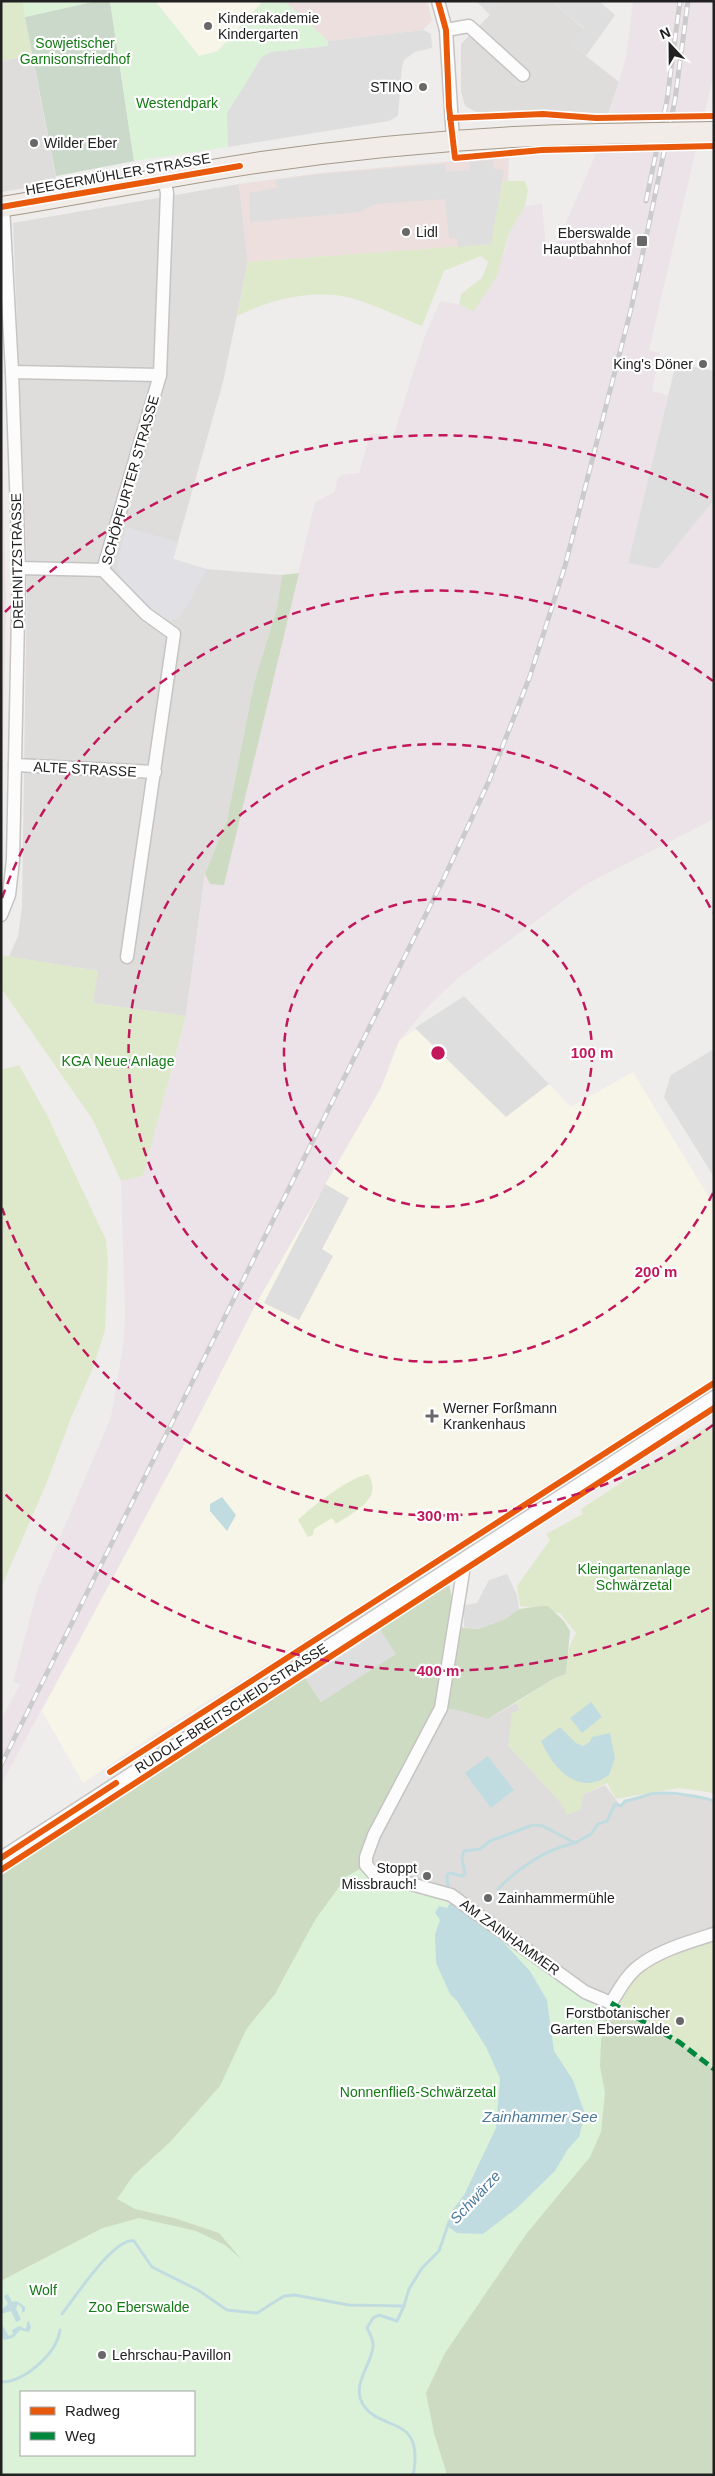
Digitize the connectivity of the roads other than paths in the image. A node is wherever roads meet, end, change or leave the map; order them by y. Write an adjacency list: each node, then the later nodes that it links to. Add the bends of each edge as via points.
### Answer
1 (438, 1): 2 (street)
2 (446, 30): 3 (street, via 469,26); 5 (street)
3 (523, 75)
4 (714, 132): 5 (main road, HEEGERMÜHLER STRASSE, bridge)
5 (453, 140): 6 (main road, HEEGERMÜHLER STRASSE, via 312,156)
6 (164, 178): 7 (main road, HEEGERMÜHLER STRASSE); 9 (street, SCHÖPFURTER STRASSE)
7 (2, 206): 8 (street, DREHNITZSTRASSE)
8 (12, 372): 9 (street); 10 (street, DREHNITZSTRASSE)
9 (160, 375): 11 (street, SCHÖPFURTER STRASSE)
10 (19, 568): 11 (street); 12 (street, DREHNITZSTRASSE)
11 (103, 570): 13 (street, SCHÖPFURTER STRASSE, via 146,614 174,634)
12 (16, 765): 13 (street, ALTE STRASSE); 14 (street, DREHNITZSTRASSE, via 14,860 9,895)
13 (155, 772): 15 (street, SCHÖPFURTER STRASSE)
14 (1, 915)
15 (127, 957)
16 (714, 1397): 17 (street, RUDOLF-BREITSCHEID-STRASSE)
17 (461, 1561): 18 (street, RUDOLF-BREITSCHEID-STRASSE); 19 (street, AM ZAINHAMMER, via 463,1572 441,1708 374,1835 366,1865 373,1873 451,1895 584,1992 611,2003 639,1966 669,1950)
18 (1, 1858)
19 (714, 1934)

